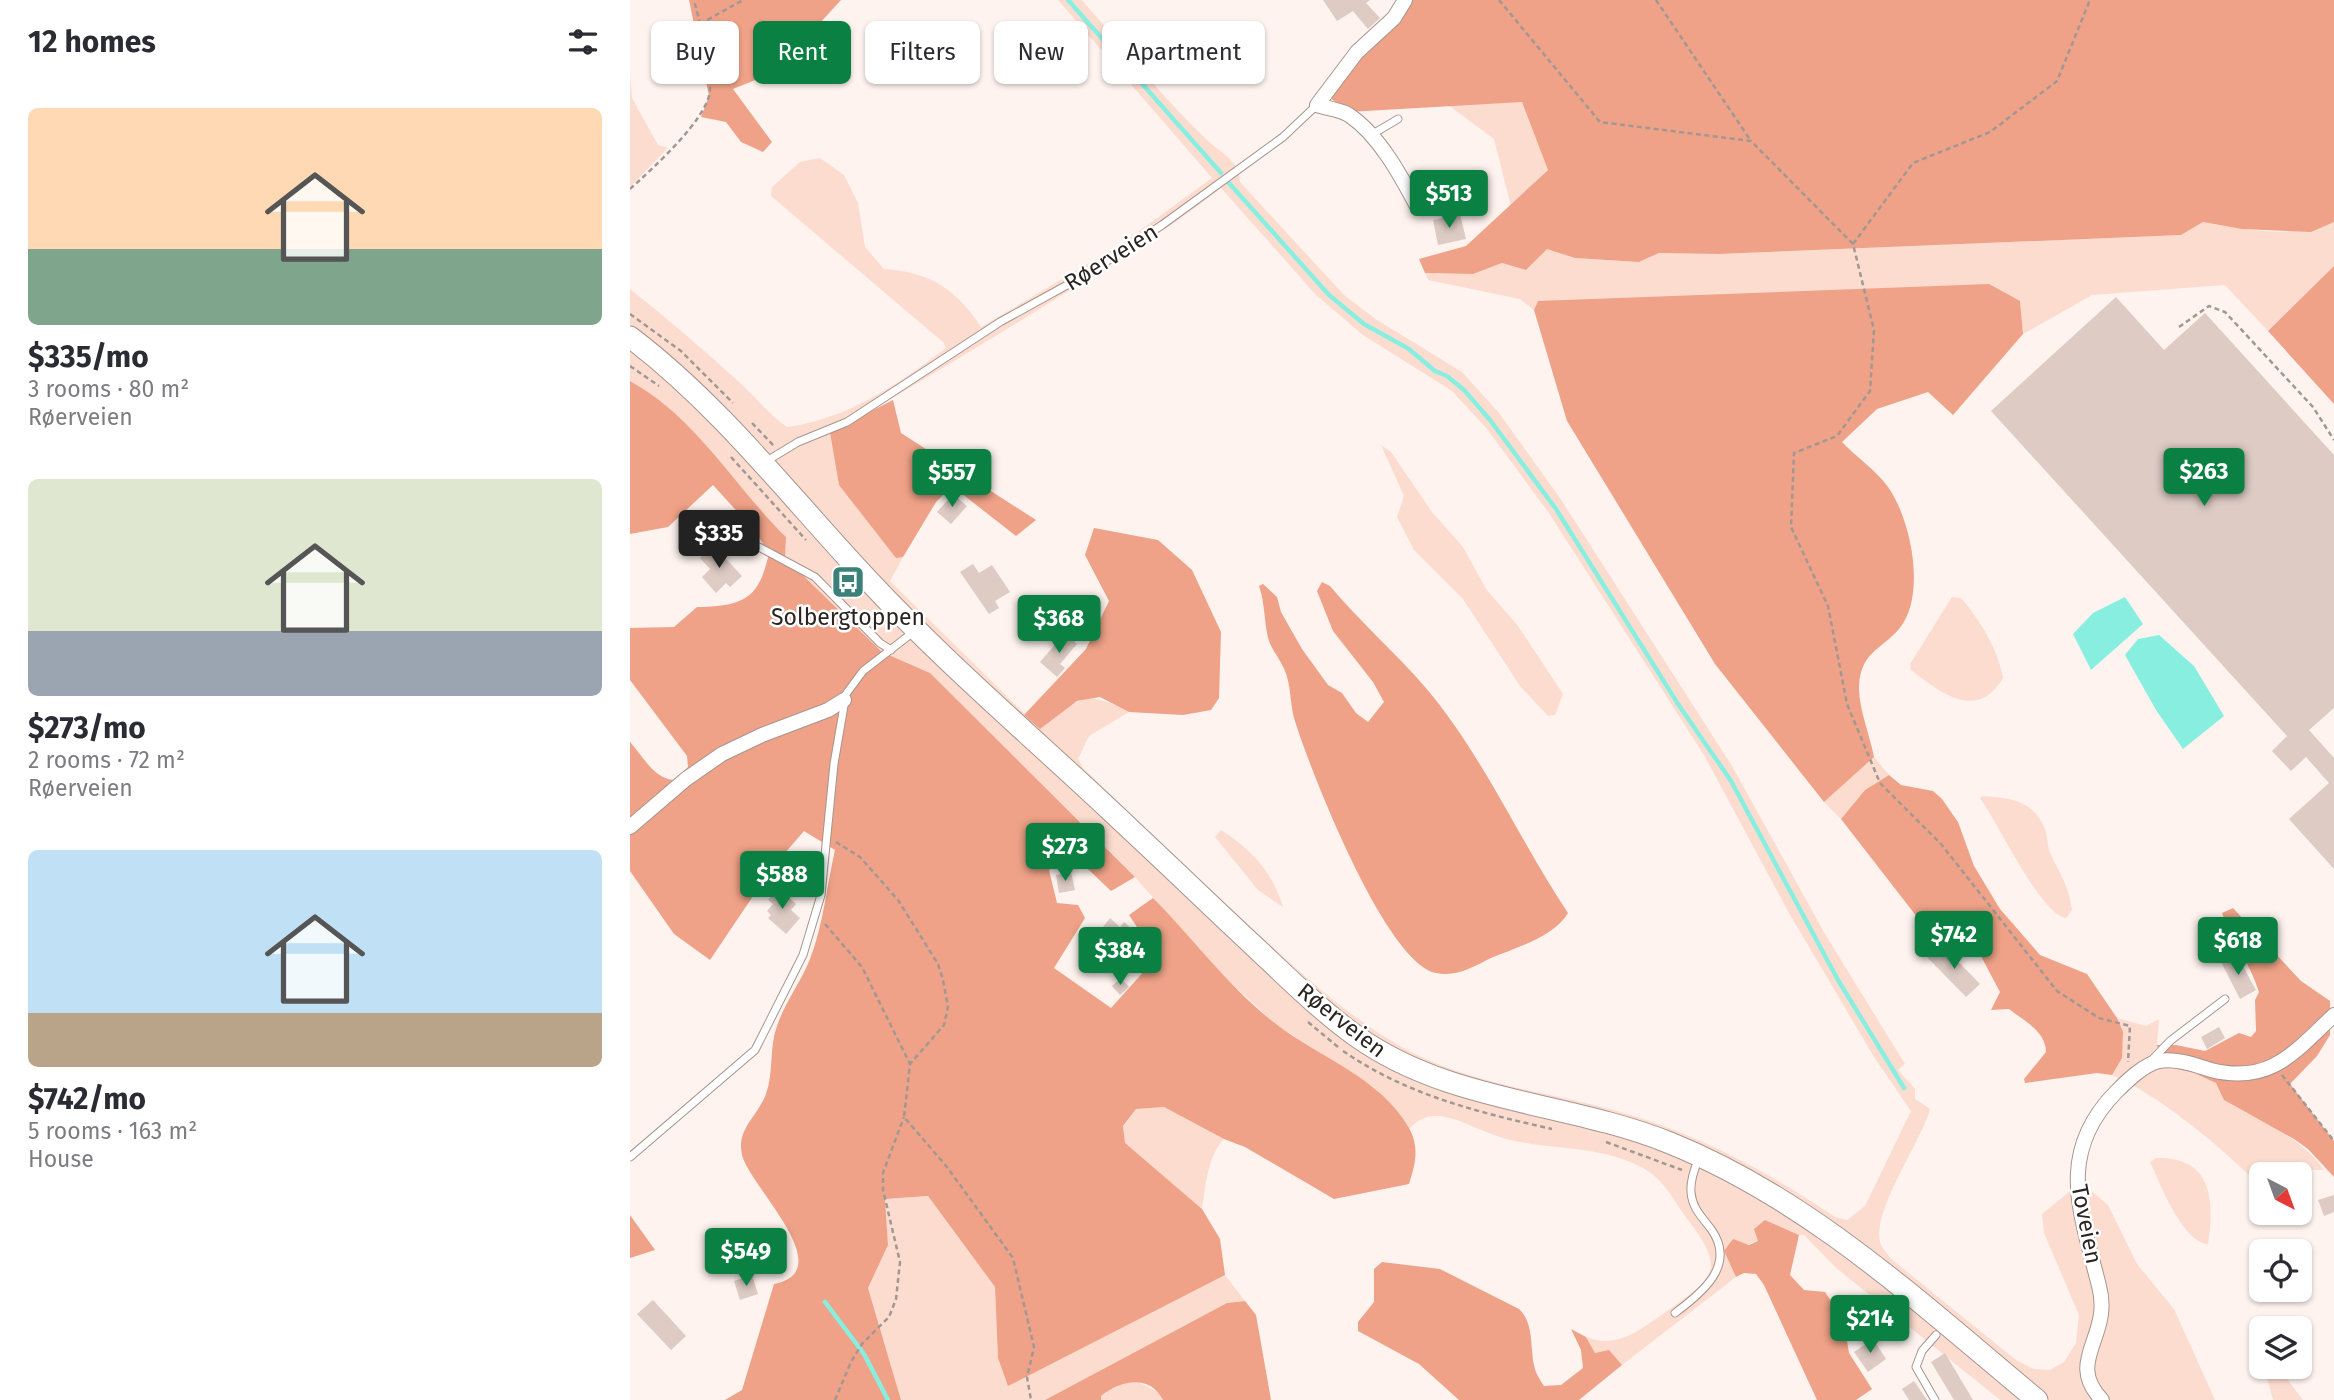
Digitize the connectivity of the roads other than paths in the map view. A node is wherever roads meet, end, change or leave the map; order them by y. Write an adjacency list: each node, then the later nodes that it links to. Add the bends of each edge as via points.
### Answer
1 (1405, 0): 2 (street)
2 (1317, 105): 4 (street, via 1348,114); 7 (lane, Røerveien, via 1283,137 1087,274 1000,322 847,422 798,442)
3 (1398, 119): 4 (lane)
4 (1371, 136): 5 (street)
5 (1418, 208)
6 (630, 337): 7 (main road, Røerveien, via 691,388)
7 (762, 464): 9 (main road, Røerveien)
8 (759, 547): 10 (lane, via 806,570)
9 (916, 630): 10 (lane); 17 (main road, Røerveien, via 1295,984 1373,1047 1440,1080 1623,1126)
10 (891, 650): 11 (lane, via 857,677)
11 (844, 700): 12 (street, via 722,754); 16 (lane, via 821,895 803,955 755,1050)
12 (630, 827)
13 (2225, 999): 15 (lane, via 2170,1041)
14 (2334, 1015): 15 (street, Toveien, via 2275,1066 2240,1074 2176,1060)
15 (2150, 1065): 22 (street, Toveien, via 2128,1080 2095,1118 2077,1163 2078,1206 2103,1305 2085,1367 2087,1380)
16 (630, 1157)
17 (1696, 1165): 18 (lane, via 1692,1199 1715,1236 1719,1265 1710,1284); 21 (main road, Røerveien, via 1772,1192 1817,1222)
18 (1675, 1313)
19 (1936, 1335): 20 (lane, via 1916,1367)
20 (1935, 1400)
21 (2037, 1400)
22 (2102, 1400)

